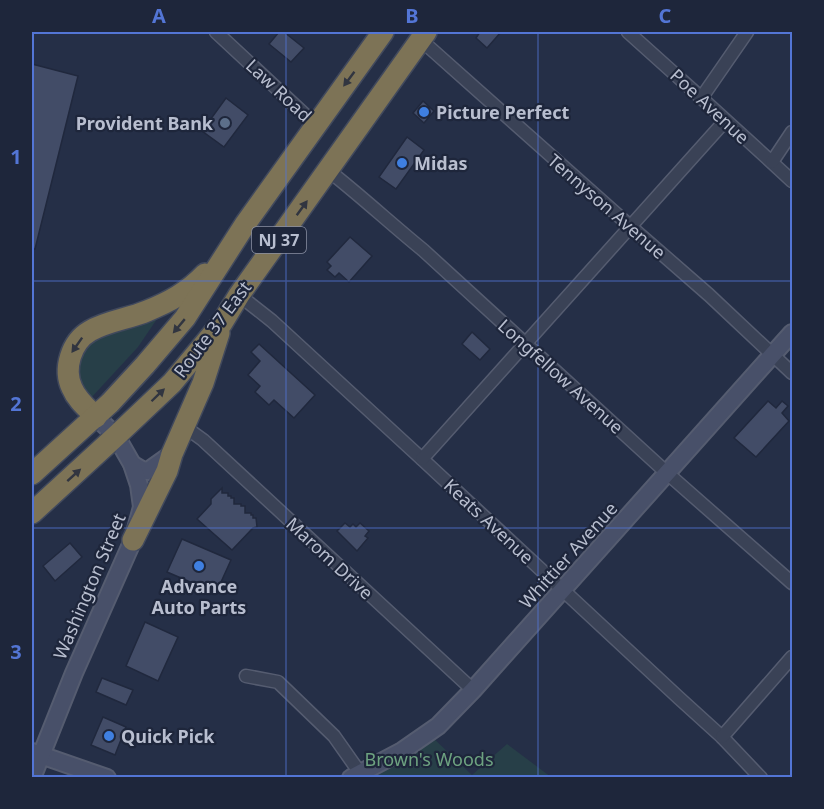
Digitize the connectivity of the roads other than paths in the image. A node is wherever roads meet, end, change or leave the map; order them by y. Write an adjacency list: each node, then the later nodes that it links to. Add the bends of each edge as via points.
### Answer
1 (216, 32): 8 (street, Law Road)
2 (383, 32): 8 (highway, Route 37 East / NJ 37, one-way to 8)
3 (629, 32): 6 (street, Poe Avenue)
4 (747, 32): 6 (street)
5 (424, 36): 11 (highway, Route 37 East / NJ 37); 13 (street, Tennyson Avenue)
6 (702, 97): 7 (street, Poe Avenue)
7 (724, 121): 10 (street, Poe Avenue); 13 (street)
8 (316, 125): 14 (highway, Route 37 East / NJ 37)
9 (792, 132): 10 (street)
10 (772, 162): 12 (street, Poe Avenue)
11 (329, 171): 15 (highway, Route 37 East / NJ 37, one-way to 11); 18 (street, Longfellow Avenue)
12 (792, 181)
13 (630, 226): 18 (street); 19 (street, Tennyson Avenue)
14 (235, 240): 21 (highway, Route 37 East / NJ 37, one-way to 21, via 185,318); 21 (highway, one-way to 21, via 195,285 177,297 95,329 79,340 68,374 80,401)
15 (239, 295): 16 (highway, Route 37 East / NJ 37); 25 (street, Keats Avenue)
16 (222, 323): 22 (highway); 23 (highway, Route 37 East / NJ 37, one-way to 16, via 172,383)
17 (792, 333): 19 (street, Whittier Avenue)
18 (525, 343): 25 (street); 27 (street, Longfellow Avenue)
19 (772, 355): 20 (street, Tennyson Avenue); 27 (street, Whittier Avenue)
20 (792, 373)
21 (96, 417): 23 (street, Washington Street); 28 (highway, Route 37 East / NJ 37)
22 (185, 427): 24 (highway); 35 (street, Marom Drive)
23 (116, 436): 26 (street, Washington Street); 29 (highway, Route 37 East / NJ 37, one-way to 23)
24 (172, 454): 26 (street, via 148,471); 30 (highway)
25 (422, 459): 32 (street, Keats Avenue)
26 (132, 464): 30 (street, Washington Street, via 142,507)
27 (668, 473): 31 (street, Longfellow Avenue); 32 (street, Whittier Avenue)
28 (32, 474)
29 (32, 513)
30 (133, 540): 37 (street, Washington Street)
31 (792, 582)
32 (563, 590): 35 (street, Whittier Avenue); 36 (street, Keats Avenue)
33 (792, 657): 36 (street)
34 (246, 676): 38 (street, via 278,682 334,736)
35 (473, 690): 38 (street, Whittier Avenue, via 438,726 402,751)
36 (723, 737): 41 (street, Keats Avenue)
37 (36, 754): 39 (street, Washington Street); 40 (street)
38 (355, 775)
39 (32, 777)
40 (108, 777)
41 (761, 777)

